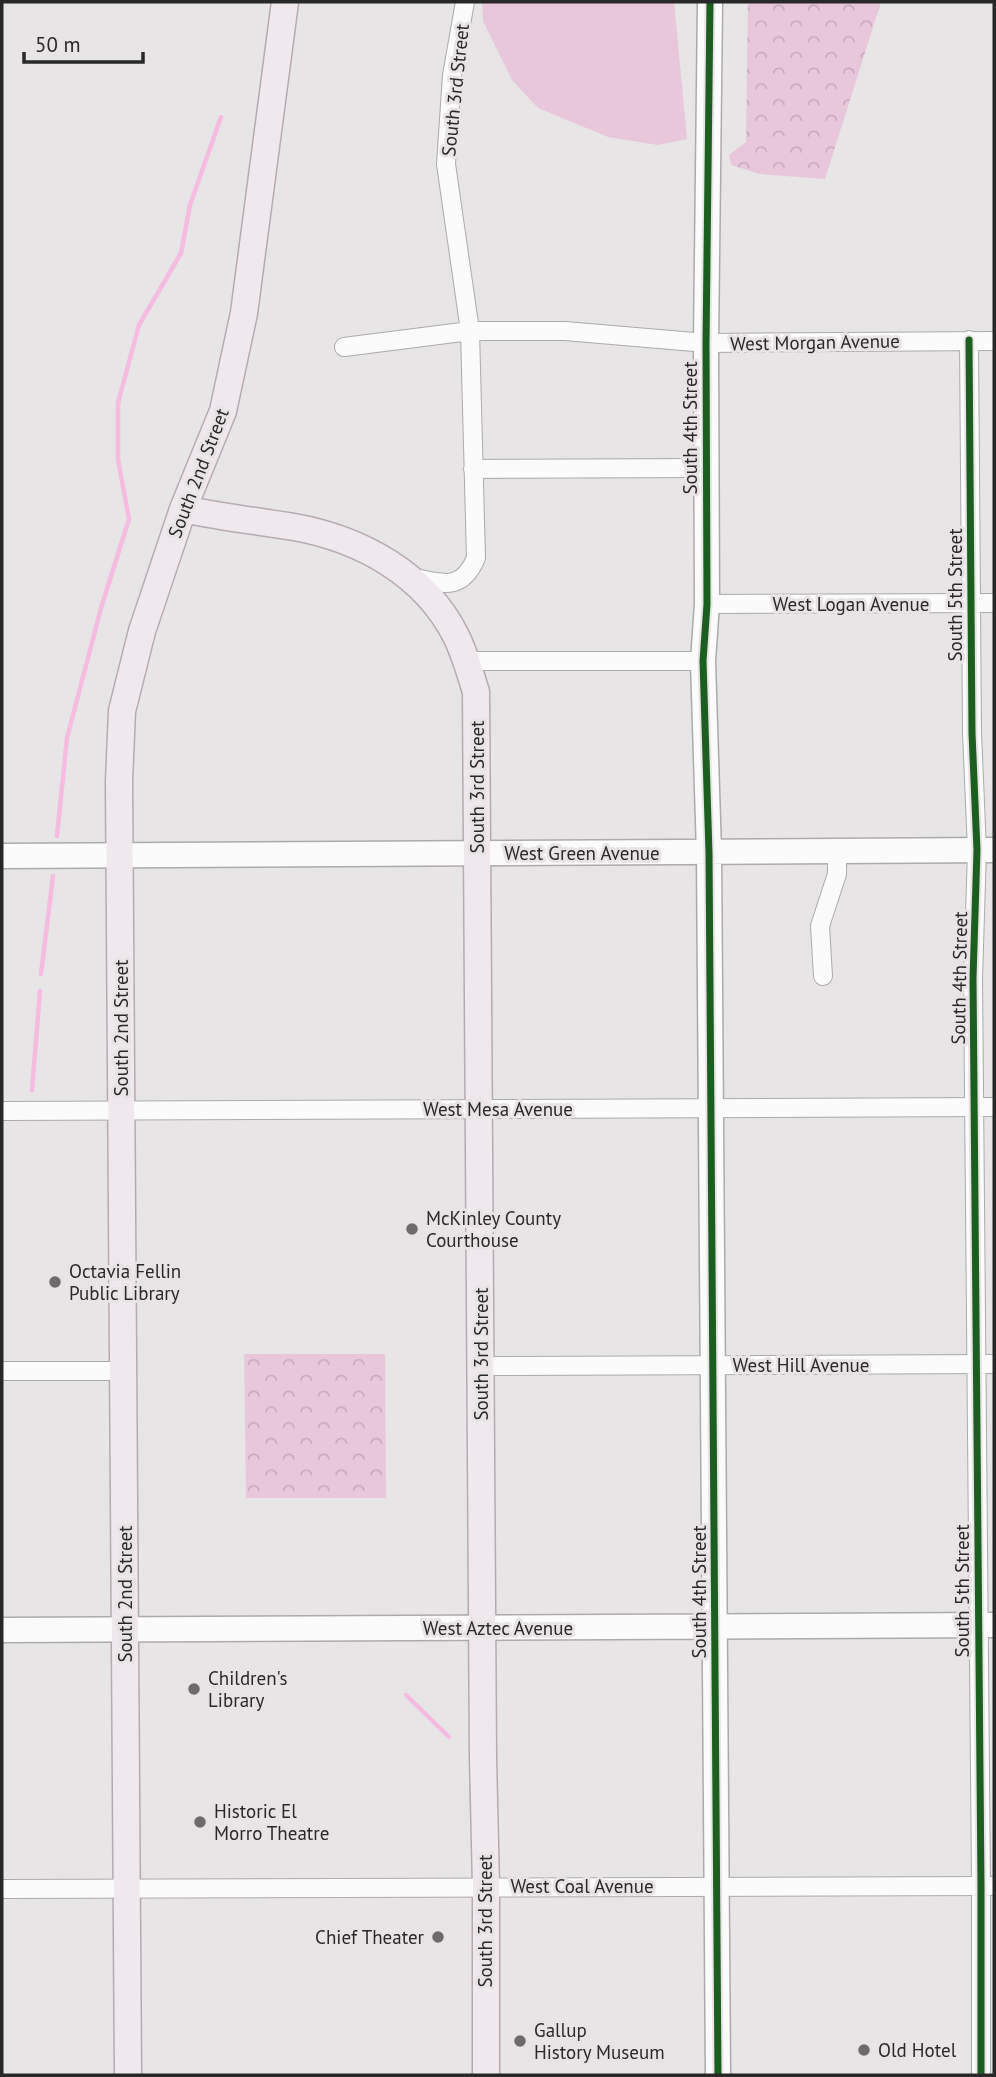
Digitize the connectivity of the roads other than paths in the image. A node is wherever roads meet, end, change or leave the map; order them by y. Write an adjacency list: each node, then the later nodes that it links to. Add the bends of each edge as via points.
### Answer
1 (285, 2): 11 (main road, South 2nd Street, via 244,313 223,411)
2 (465, 2): 4 (street, South 3rd Street, via 452,75 446,164)
3 (710, 2): 7 (street, South 4th Street)
4 (470, 331): 7 (street, West Morgan Avenue, via 565,331); 8 (street, West Morgan Avenue); 10 (street, South 3rd Street)
5 (969, 340): 6 (street, West Morgan Avenue); 7 (street, West Morgan Avenue); 13 (street, South 5th Street)
6 (994, 341)
7 (706, 343): 9 (street, South 4th Street)
8 (344, 347)
9 (706, 468): 10 (street); 15 (street, South 4th Street)
10 (473, 469): 12 (street, South 3rd Street, via 475,558 470,572 453,583)
11 (183, 509): 12 (main road, via 342,539); 22 (main road, South 2nd Street, via 142,631 122,711)
12 (410, 577): 17 (main road, South 3rd Street, via 440,611)
13 (971, 603): 14 (street, West Logan Avenue); 15 (street, West Logan Avenue); 18 (street, South 5th Street, via 972,733)
14 (994, 603)
15 (708, 604): 16 (street, South 4th Street)
16 (703, 660): 17 (street); 20 (street, South 4th Street)
17 (467, 661): 21 (main road, South 3rd Street, via 476,692)
18 (986, 850): 19 (street, West Green Avenue); 25 (street, South 4th Street, via 973,978)
19 (837, 852): 20 (street, West Green Avenue); 24 (street, via 837,873 820,926)
20 (709, 853): 21 (street, West Green Avenue); 27 (street)
21 (477, 854): 22 (street, West Green Avenue); 28 (main road, South 3rd Street)
22 (120, 855): 23 (street, West Green Avenue); 30 (main road, South 2nd Street)
23 (2, 856)
24 (823, 976)
25 (974, 1107): 26 (street, West Mesa Avenue); 27 (street, West Mesa Avenue); 31 (street, South 5th Street)
26 (994, 1107)
27 (711, 1108): 28 (street, West Mesa Avenue); 32 (street, South 4th Street)
28 (479, 1109): 30 (street, West Mesa Avenue); 33 (main road, South 3rd Street)
29 (2, 1111): 30 (street, West Mesa Avenue)
30 (121, 1111): 35 (main road, South 2nd Street)
31 (985, 1364): 32 (street, West Hill Avenue); 36 (street, South 5th Street)
32 (713, 1365): 33 (street, West Hill Avenue); 37 (street, South 4th Street)
33 (481, 1366): 38 (main road, South 3rd Street)
34 (2, 1371): 35 (street)
35 (123, 1371): 39 (main road, South 2nd Street)
36 (986, 1625): 37 (street, West Aztec Avenue); 43 (street, South 5th Street)
37 (715, 1627): 38 (street, West Aztec Avenue); 42 (street, South 4th Street)
38 (483, 1628): 39 (street, West Aztec Avenue); 41 (main road, South 3rd Street)
39 (125, 1629): 40 (street, West Aztec Avenue); 45 (main road, South 2nd Street)
40 (2, 1630)
41 (486, 1886): 42 (street, West Coal Avenue); 45 (street, West Coal Avenue); 47 (main road, South 3rd Street)
42 (716, 1886): 43 (street, West Coal Avenue); 48 (street, South 4th Street)
43 (988, 1886): 49 (street, South 5th Street)
44 (2, 1889): 45 (street, West Coal Avenue)
45 (127, 1889): 46 (main road, South 2nd Street)
46 (128, 2075)
47 (486, 2075)
48 (718, 2075)
49 (981, 2075)

